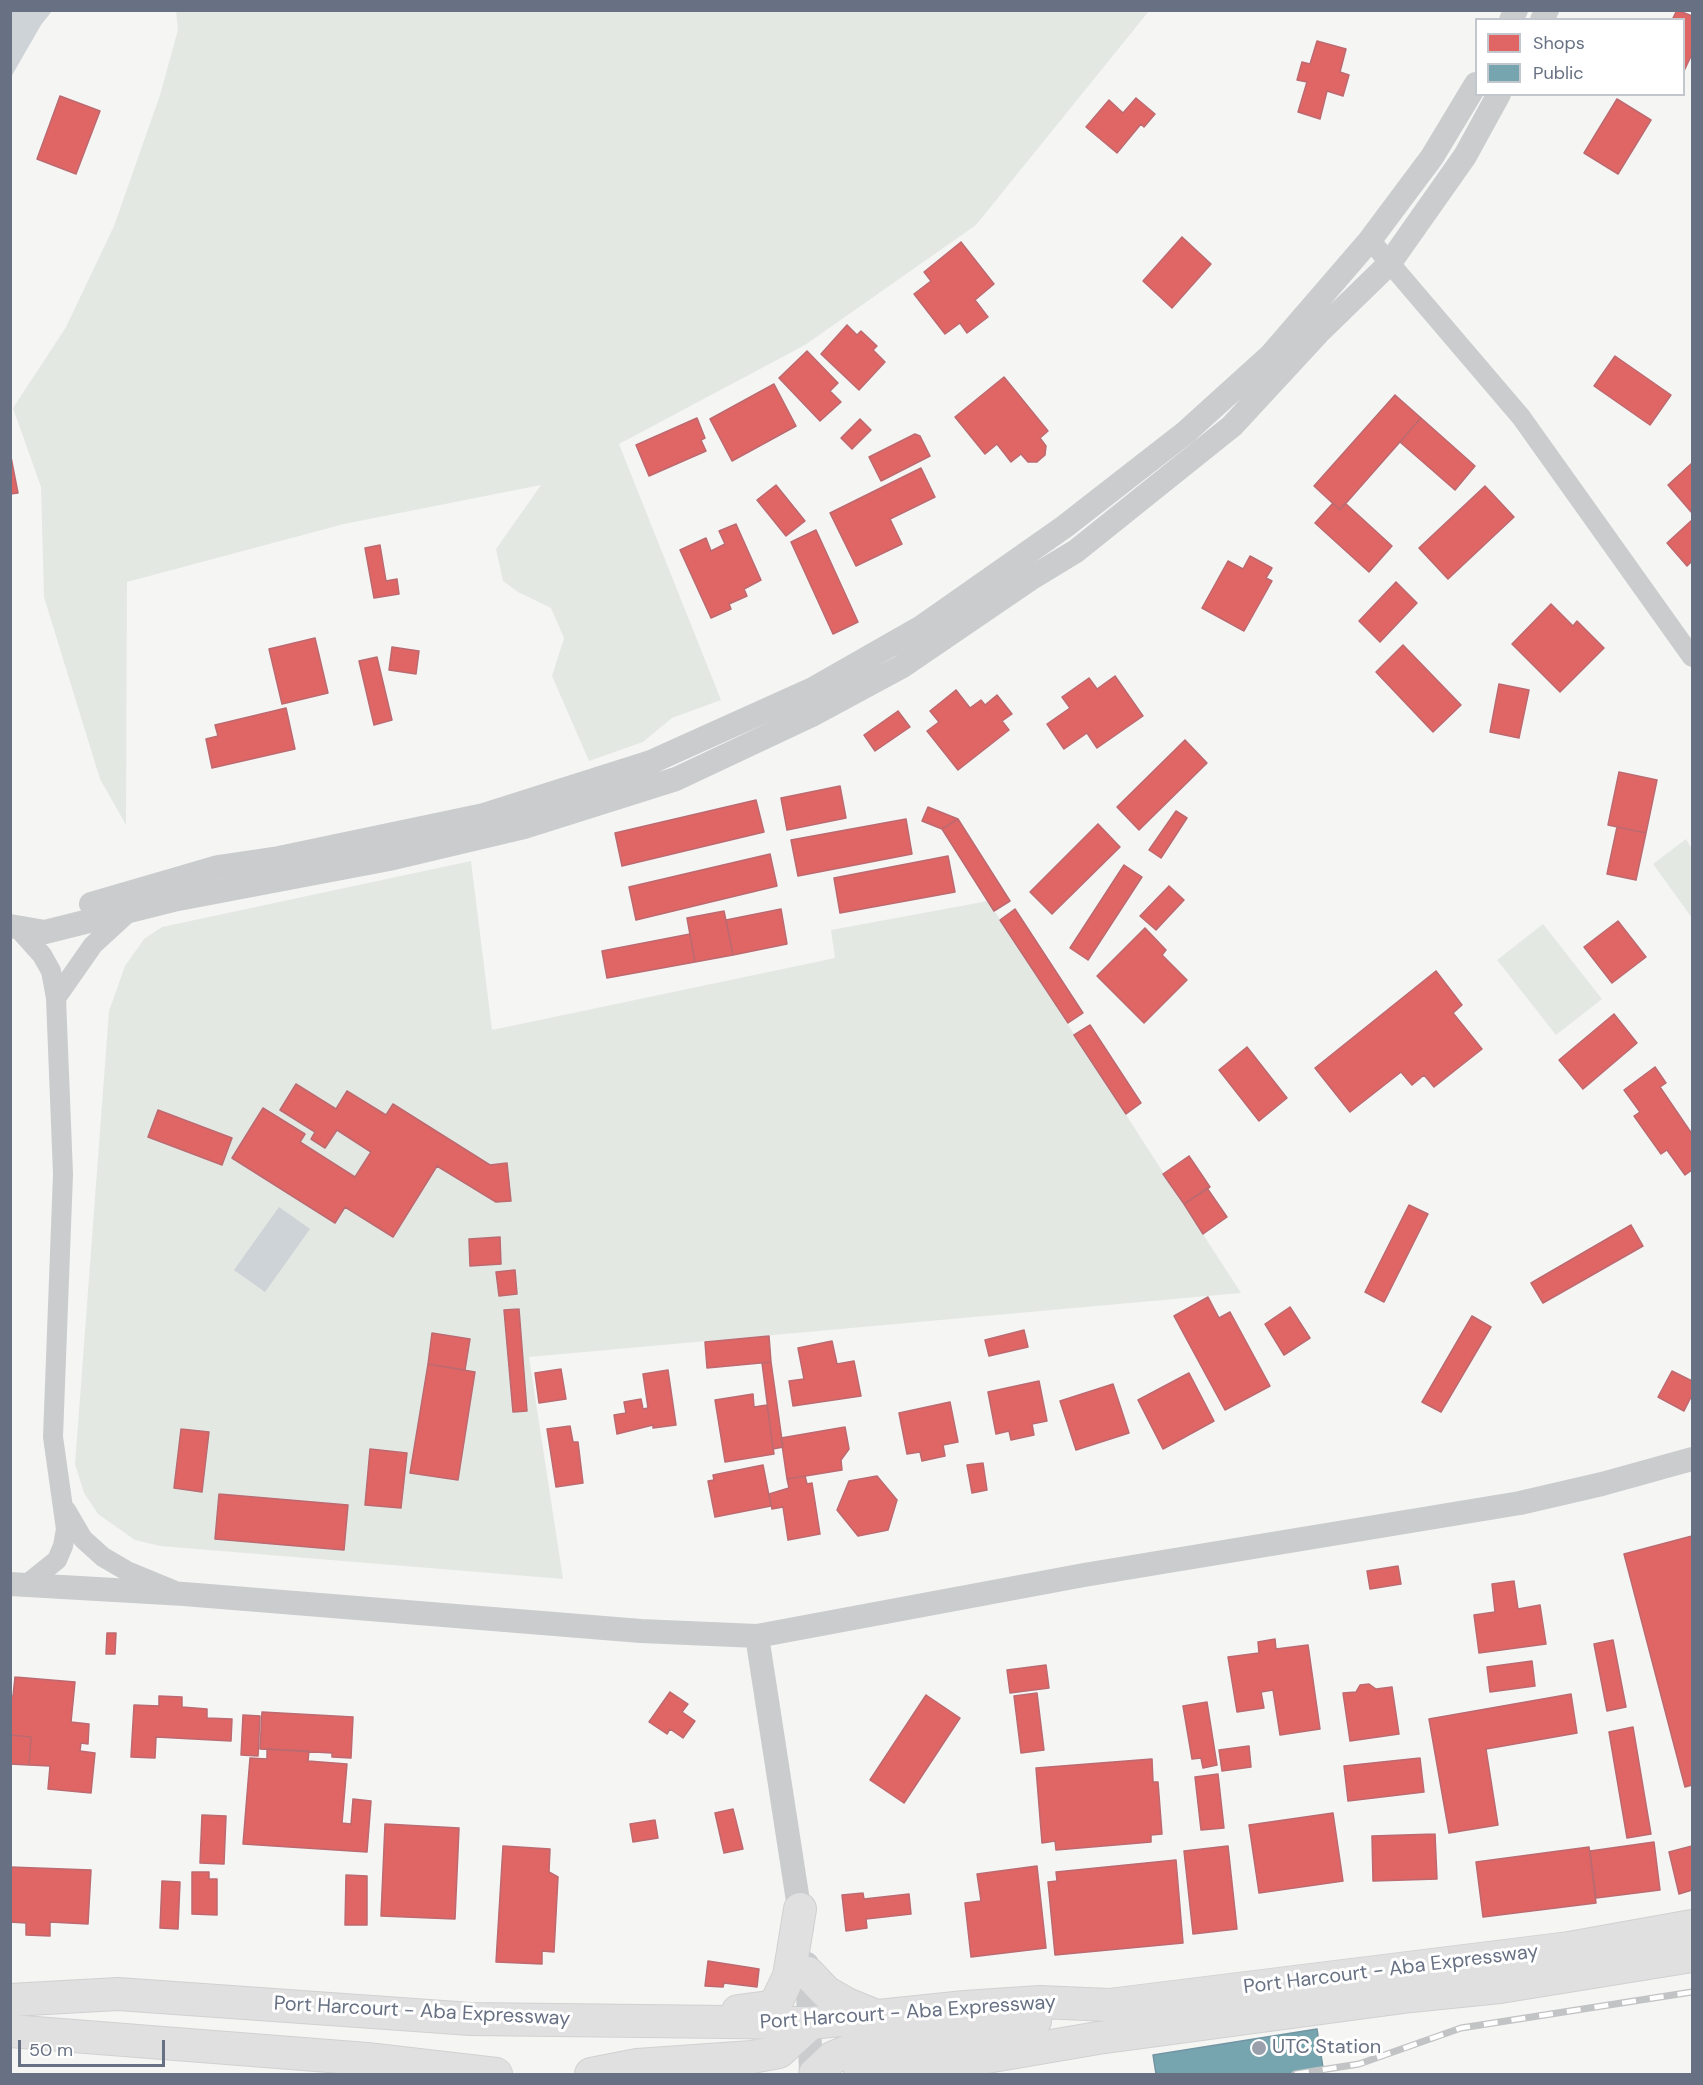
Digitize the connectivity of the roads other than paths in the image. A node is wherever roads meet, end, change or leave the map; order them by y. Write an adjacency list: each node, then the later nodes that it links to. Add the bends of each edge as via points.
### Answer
1 (1475, 86): 3 (street, via 1432,157)
2 (1498, 96): 4 (street, via 1465,156)
3 (1370, 240): 4 (street); 7 (street, via 1270,356 1186,432 976,590 920,628 813,689 651,762 484,815 218,867)
4 (1389, 264): 5 (street, via 1521,417); 6 (street, via 1232,426 1076,551 900,667 812,715 676,779 524,827 389,859)
5 (1692, 657)
6 (131, 910): 7 (street, via 45,932); 8 (street, via 93,945)
7 (13, 926): 8 (street, via 51,970)
8 (56, 998): 10 (street, via 63,1174 53,1437)
9 (1692, 1459): 13 (street, via 1520,1503 1084,1575)
10 (62, 1503): 11 (street, via 66,1529 57,1560); 12 (street, via 83,1539 103,1557)
11 (19, 1584): 12 (street)
12 (184, 1594): 13 (street, via 630,1630)
13 (757, 1636): 14 (street)
14 (800, 1909): 17 (street); 23 (highway, via 789,1976 777,2001 754,2010)
15 (1692, 1926): 21 (highway, Port Harcourt - Aba Expressway, via 1569,1948)
16 (1692, 1956): 28 (highway, Port Harcourt - Aba Expressway, via 1500,1987 1411,1995 1098,2038)
17 (808, 1973): 22 (highway, via 826,1992); 24 (street)
18 (10, 1986): 19 (highway)
19 (118, 1994): 20 (highway, Port Harcourt - Aba Expressway); 23 (highway, Port Harcourt - Aba Expressway, via 471,2019)
20 (10, 2000)
21 (1109, 2005): 22 (highway, Port Harcourt - Aba Expressway, via 1040,2002); 31 (highway, via 1047,2020 865,2044 832,2058)
22 (879, 2018): 24 (highway, Port Harcourt - Aba Expressway)
23 (670, 2022): 24 (highway, Port Harcourt - Aba Expressway)
24 (811, 2023): 30 (highway, via 779,2052 637,2065); 31 (street)
25 (10, 2031): 26 (highway)
26 (67, 2034): 27 (highway); 29 (highway, via 368,2059)
27 (10, 2041)
28 (918, 2071): 32 (highway, Port Harcourt - Aba Expressway)
29 (496, 2074)
30 (591, 2074)
31 (813, 2074)
32 (860, 2074)

